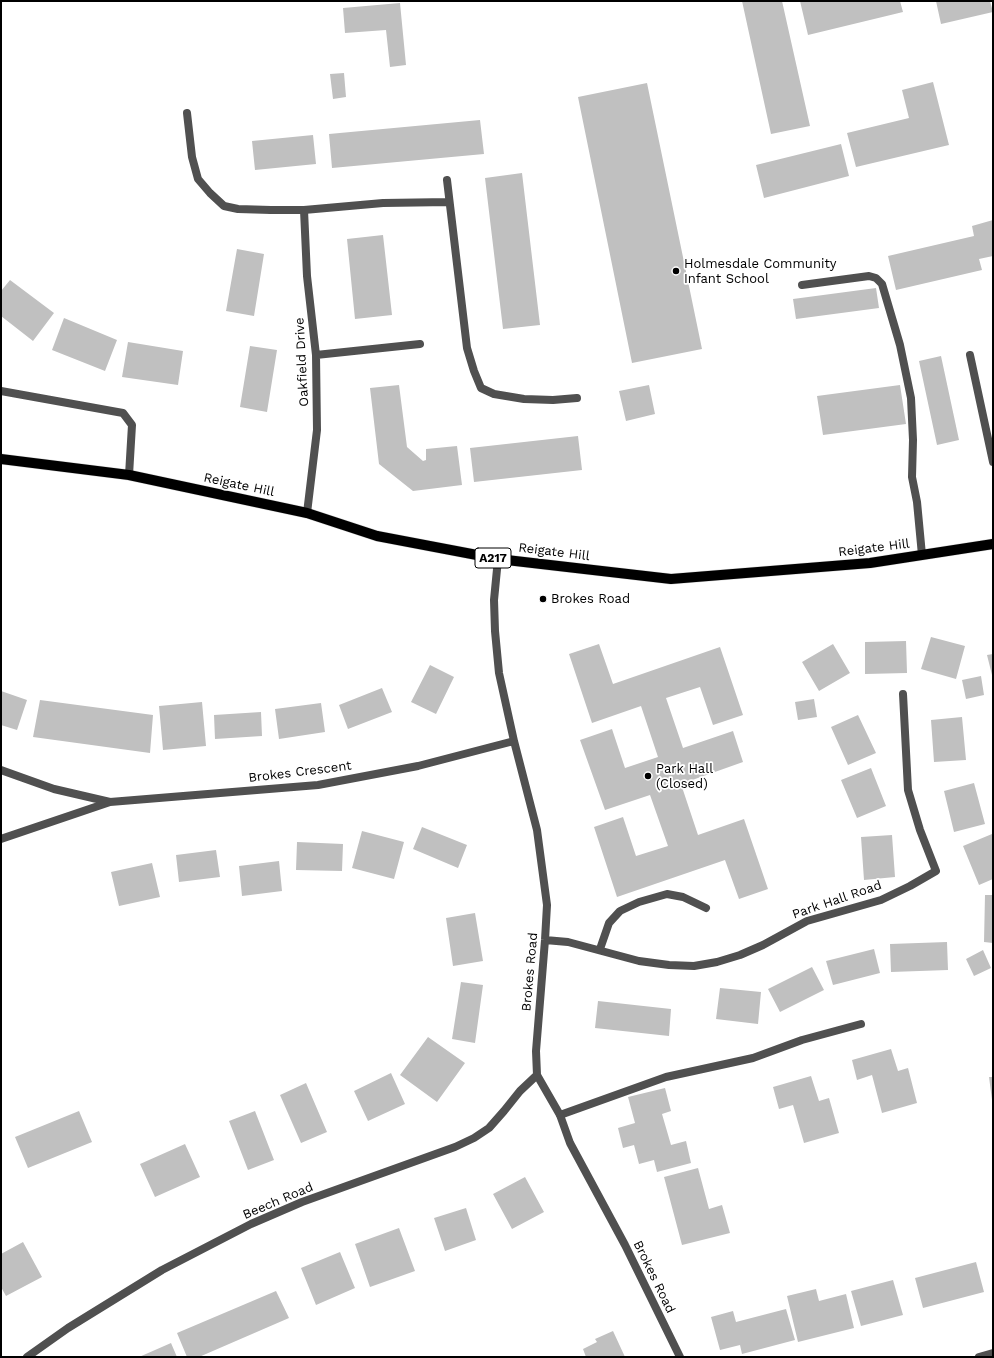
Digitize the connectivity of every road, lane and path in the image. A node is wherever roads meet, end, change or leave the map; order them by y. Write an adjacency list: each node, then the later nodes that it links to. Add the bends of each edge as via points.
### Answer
1 (187, 113): 4 (street, via 192,157 198,178 224,206 238,209)
2 (447, 180): 3 (street)
3 (449, 202): 4 (street, via 383,203); 10 (street, via 468,348 481,388 494,394 524,399)
4 (304, 210): 7 (street, Oakfield Drive, via 307,276)
5 (802, 285): 16 (street, via 869,276 882,284 900,345 911,398 912,477)
6 (420, 344): 7 (street)
7 (316, 354): 14 (street, Oakfield Drive, via 317,430)
8 (970, 355): 12 (street)
9 (1, 391): 13 (street, via 123,413 132,425)
10 (577, 398)
11 (1, 460): 13 (main road, Reigate Hill / A217)
12 (993, 462)
13 (129, 475): 14 (main road, Reigate Hill / A217)
14 (307, 513): 17 (main road, Reigate Hill / A217, via 377,536)
15 (993, 544): 16 (main road, Reigate Hill / A217)
16 (922, 555): 17 (main road, Reigate Hill / A217, via 870,563 671,580)
17 (498, 559): 19 (street, Brokes Road, via 494,600 499,673)
18 (903, 694): 25 (street, Park Hall Road, via 908,790 936,871 881,900 807,921 740,956 717,962 694,966 669,965 640,961)
19 (514, 740): 21 (street, Brokes Crescent, via 418,766 318,785); 24 (street, Brokes Road, via 537,830 547,905)
20 (1, 770): 21 (street, Brokes Crescent, via 54,789)
21 (110, 802): 22 (street, Brokes Crescent)
22 (1, 839)
23 (706, 908): 25 (street, via 683,897 667,894 639,902 620,911 609,923)
24 (545, 940): 25 (street, Park Hall Road); 27 (street, Brokes Road, via 536,1051)
25 (600, 949)
26 (861, 1024): 28 (street, via 802,1040 753,1058 666,1078)
27 (537, 1075): 28 (street, Brokes Road); 30 (street, Beech Road, via 489,1128 474,1138 302,1202 251,1224 162,1270 68,1328)
28 (560, 1115): 31 (street, Brokes Road, via 570,1142 625,1245)
29 (993, 1353): 32 (street)
30 (27, 1357)
31 (680, 1357)
32 (978, 1357)

